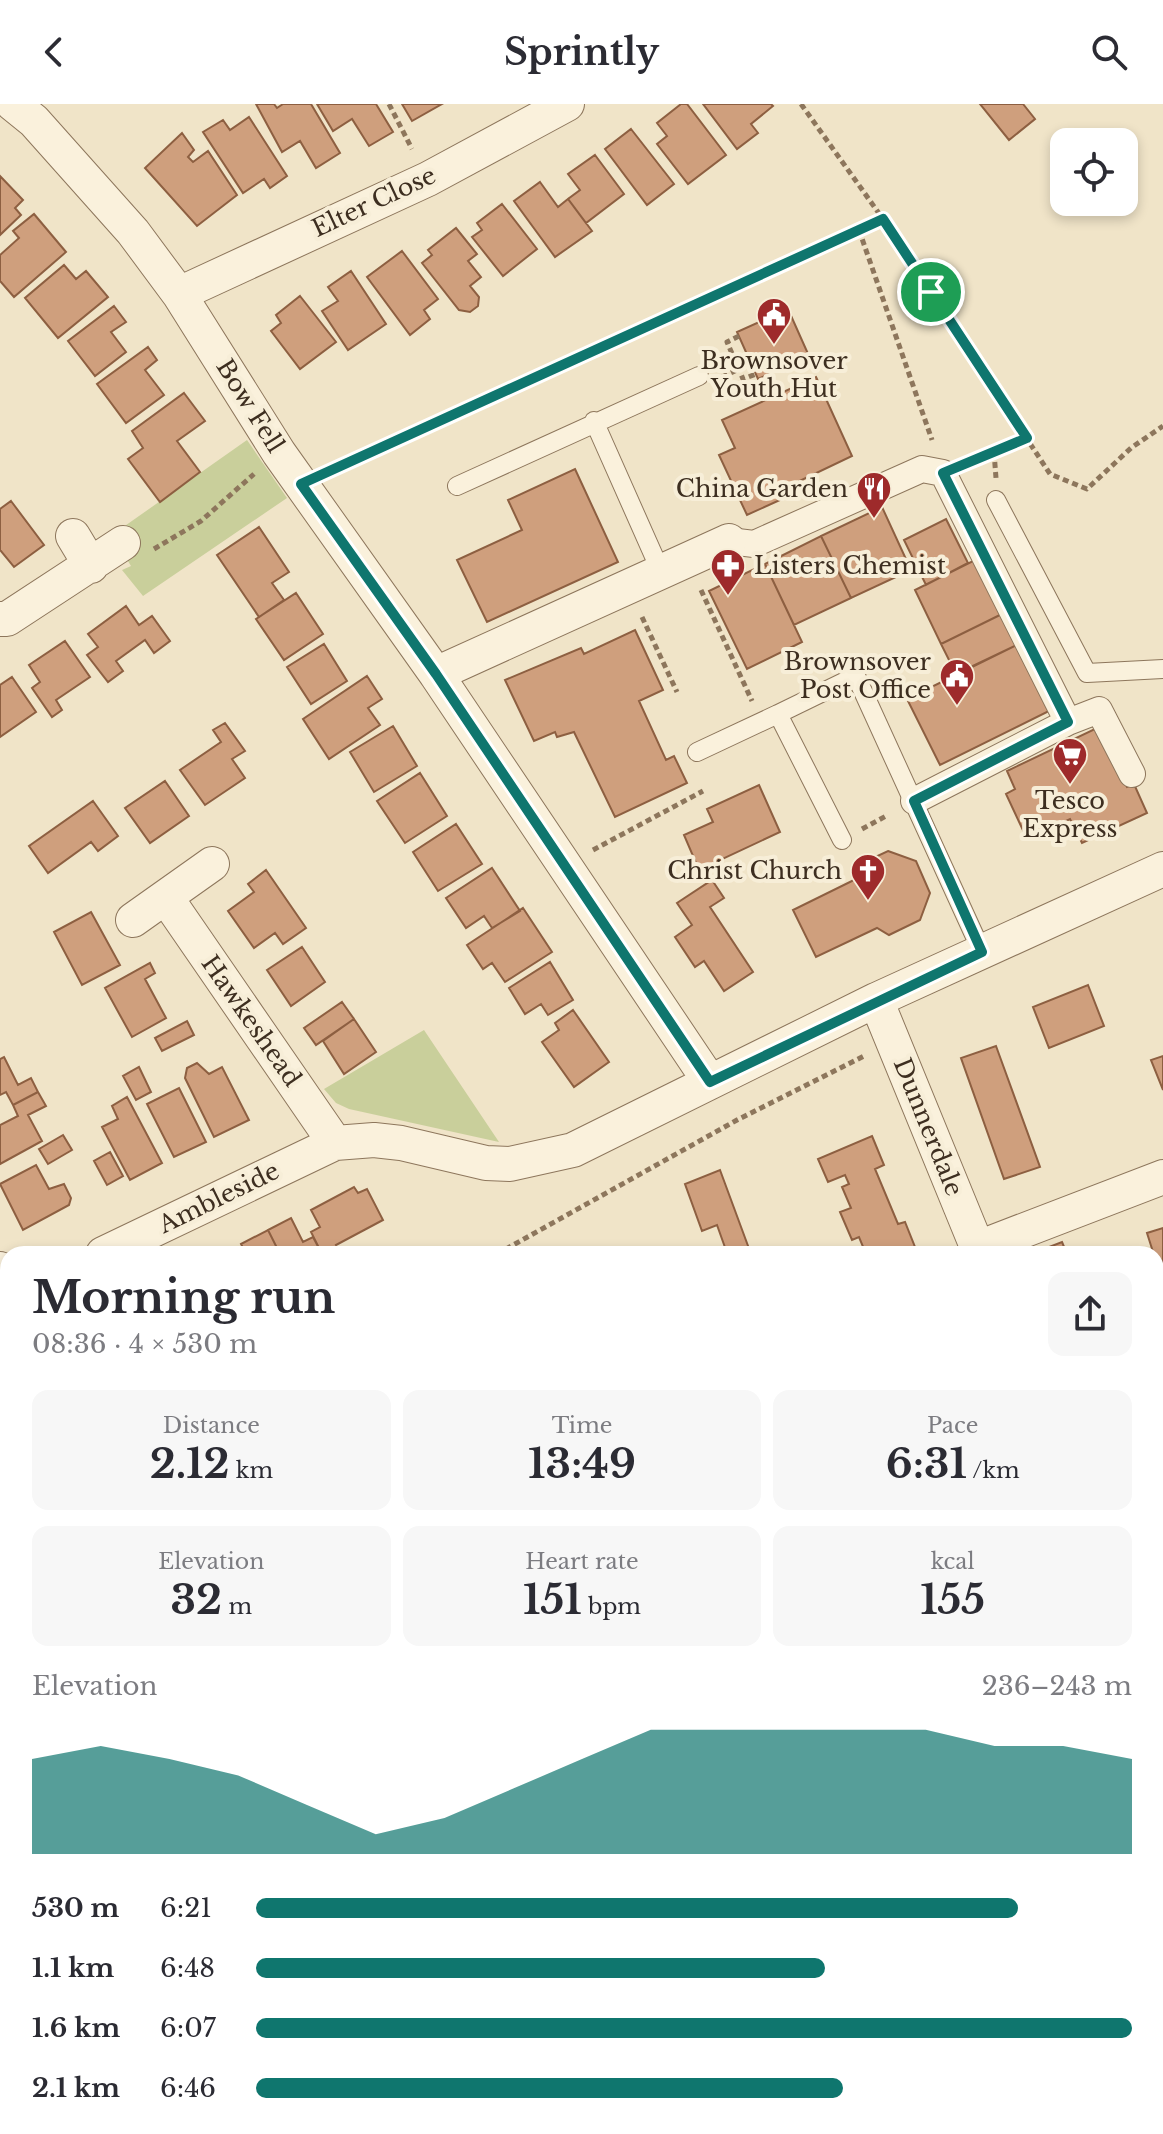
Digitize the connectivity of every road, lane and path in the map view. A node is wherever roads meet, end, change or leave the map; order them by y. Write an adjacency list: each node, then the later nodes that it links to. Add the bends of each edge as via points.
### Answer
1 (13, 104): 8 (street, Bow Fell, via 133,232)
2 (389, 104): 5 (path)
3 (567, 104): 5 (street, Elter Close)
4 (801, 104): 6 (path)
5 (428, 179): 8 (street, Elter Close)
6 (883, 219): 7 (path); 15 (path)
7 (859, 230): 17 (path); 18 (path)
8 (179, 294): 16 (street, Bow Fell)
9 (739, 336): 10 (path, via 727,342)
10 (739, 369): 11 (path, via 743,379); 12 (path)
11 (756, 374)
12 (708, 378): 13 (lane)
13 (594, 421): 19 (lane); 25 (lane)
14 (1163, 426): 15 (path, via 1087,489 1050,474)
15 (1027, 438): 17 (path)
16 (279, 453): 18 (street, Bow Fell); 23 (path, via 201,521 136,560)
17 (943, 473): 22 (street, via 922,469 754,544); 32 (street)
18 (301, 484): 29 (street, Bow Fell)
19 (457, 486)
20 (996, 500): 28 (lane, via 1087,673)
21 (73, 536): 24 (street)
22 (729, 541): 25 (street)
23 (123, 543): 24 (street)
24 (91, 566): 27 (street)
25 (674, 566): 26 (street); 31 (path)
26 (628, 587): 29 (street); 30 (path)
27 (0, 619)
28 (1163, 669)
29 (436, 674): 39 (street, Bow Fell)
30 (677, 692)
31 (770, 718): 33 (lane); 36 (lane, via 856,676); 37 (lane)
32 (1068, 722): 34 (street, via 1099,710); 36 (street)
33 (697, 752)
34 (1132, 774)
35 (703, 791): 39 (path)
36 (914, 801): 37 (path); 43 (lane)
37 (842, 840)
38 (212, 864): 41 (street)
39 (564, 866): 46 (street, Bow Fell)
40 (1163, 869): 43 (street)
41 (167, 899): 42 (street); 47 (street, Hawkeshead)
42 (133, 920)
43 (982, 952): 44 (street)
44 (876, 1000): 45 (street, Dunnerdale); 46 (street)
45 (893, 1041): 50 (path, via 737,1120); 51 (street, Dunnerdale)
46 (710, 1082): 47 (street, via 573,1150 533,1160 486,1163 401,1143)
47 (335, 1143): 49 (street, Ambleside)
48 (1163, 1177): 52 (street)
49 (120, 1246)
50 (511, 1246)
51 (977, 1246)
52 (991, 1246)

